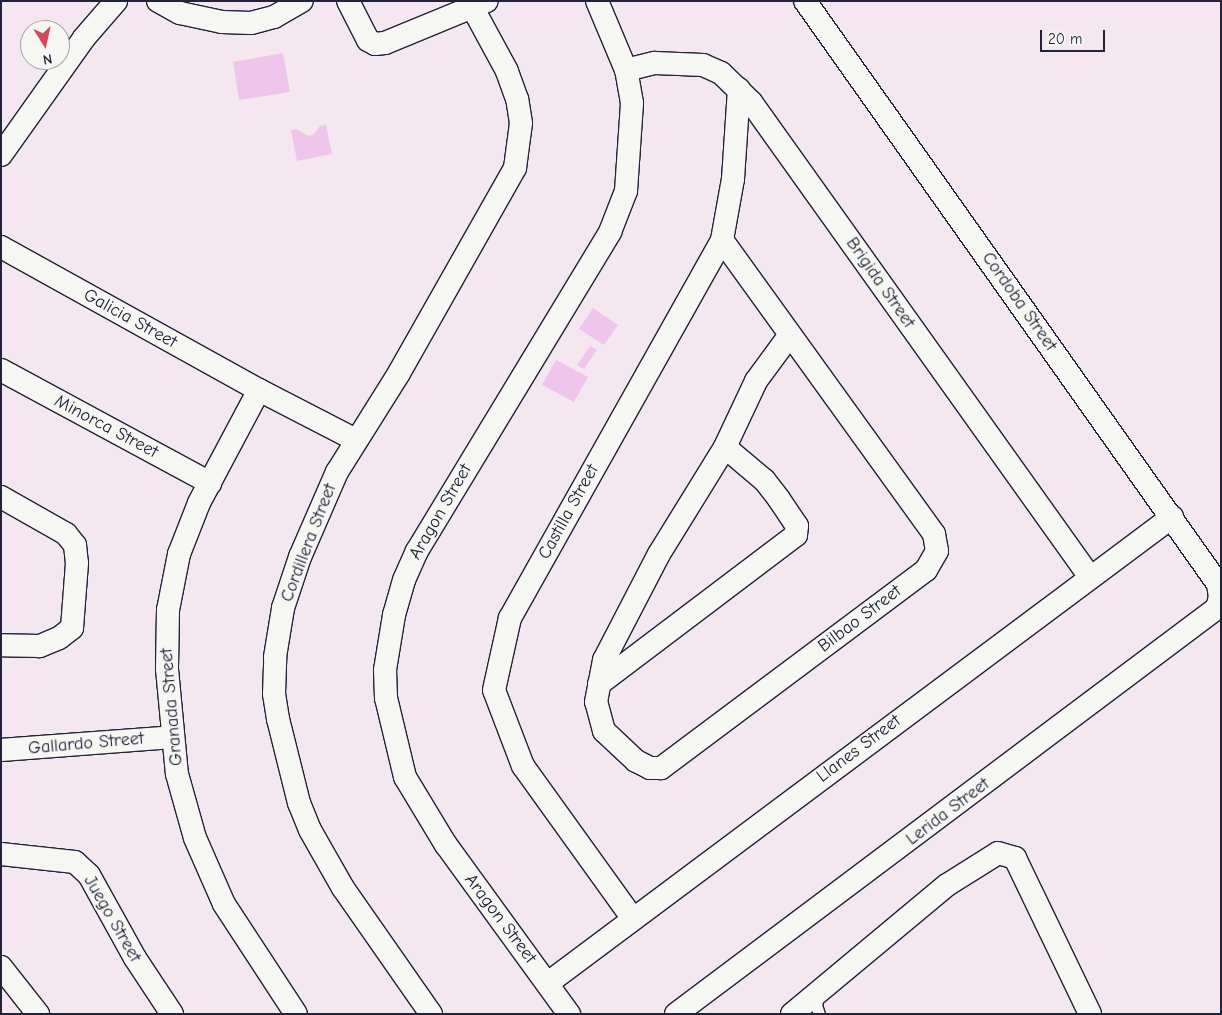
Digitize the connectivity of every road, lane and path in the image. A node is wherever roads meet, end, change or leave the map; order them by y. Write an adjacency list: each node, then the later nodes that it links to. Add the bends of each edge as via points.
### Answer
1 (116, 1): 10 (street, via 84,38)
2 (158, 1): 3 (street, via 180,13 222,22 251,23 274,17)
3 (302, 1)
4 (348, 1): 7 (street, via 368,40 375,44)
5 (597, 1): 8 (street, Aragon Street)
6 (805, 1): 20 (street, Cordoba Street)
7 (476, 3): 16 (street, Cordillera Street, via 517,99 521,123 515,168 399,373)
8 (626, 70): 9 (street, Brigida Street, via 655,63 703,65 721,73); 30 (street, Aragon Street, via 632,103 631,141 626,191 618,213 545,342 417,551 394,615 385,670 387,706 405,777 451,852)
9 (738, 89): 11 (street, Castilla Street, via 733,179); 21 (street, Brigida Street, via 760,112)
10 (1, 155)
11 (722, 240): 13 (street, Bilbao Street); 28 (street, Castilla Street, via 510,618 494,690 522,766)
12 (1, 247): 15 (street, Galicia Street)
13 (789, 336): 17 (street, Bilbao Street, via 756,381); 24 (street, Bilbao Street, via 934,534 937,550 926,570 661,768 650,768 636,761 604,730 596,702)
14 (1, 370): 18 (street, Minorca Street)
15 (259, 390): 16 (street, Galicia Street); 18 (street, Granada Street)
16 (356, 440): 35 (street, Cordillera Street, via 314,520 283,608 275,657 274,694 284,746 310,830 343,888)
17 (725, 447): 24 (street, Bilbao Street, via 636,598 604,660); 24 (street, via 774,492 790,512 796,535)
18 (210, 484): 25 (street, Granada Street, via 185,536 168,610)
19 (1, 497): 23 (street, via 66,534 75,545 78,563 72,628 40,646)
20 (1172, 517): 21 (street, Llanes Street); 22 (street, Cordoba Street, via 1218,584)
21 (1090, 578): 28 (street, Llanes Street)
22 (1217, 608): 37 (street, Lerida Street)
23 (1, 645)
24 (599, 684)
25 (172, 737): 26 (street, Gallardo Street); 34 (street, Granada Street, via 185,803 214,885)
26 (1, 750)
27 (1, 854): 33 (street, Juego Street, via 75,862 89,875 135,958)
28 (633, 919): 30 (street, Llanes Street)
29 (1, 967): 32 (street)
30 (548, 983): 36 (street, Aragon Street)
31 (819, 1004): 38 (street); 39 (street, via 947,885 998,853 1015,858)
32 (38, 1014)
33 (172, 1014)
34 (296, 1014)
35 (431, 1014)
36 (569, 1014)
37 (676, 1014)
38 (792, 1014)
39 (1090, 1014)

